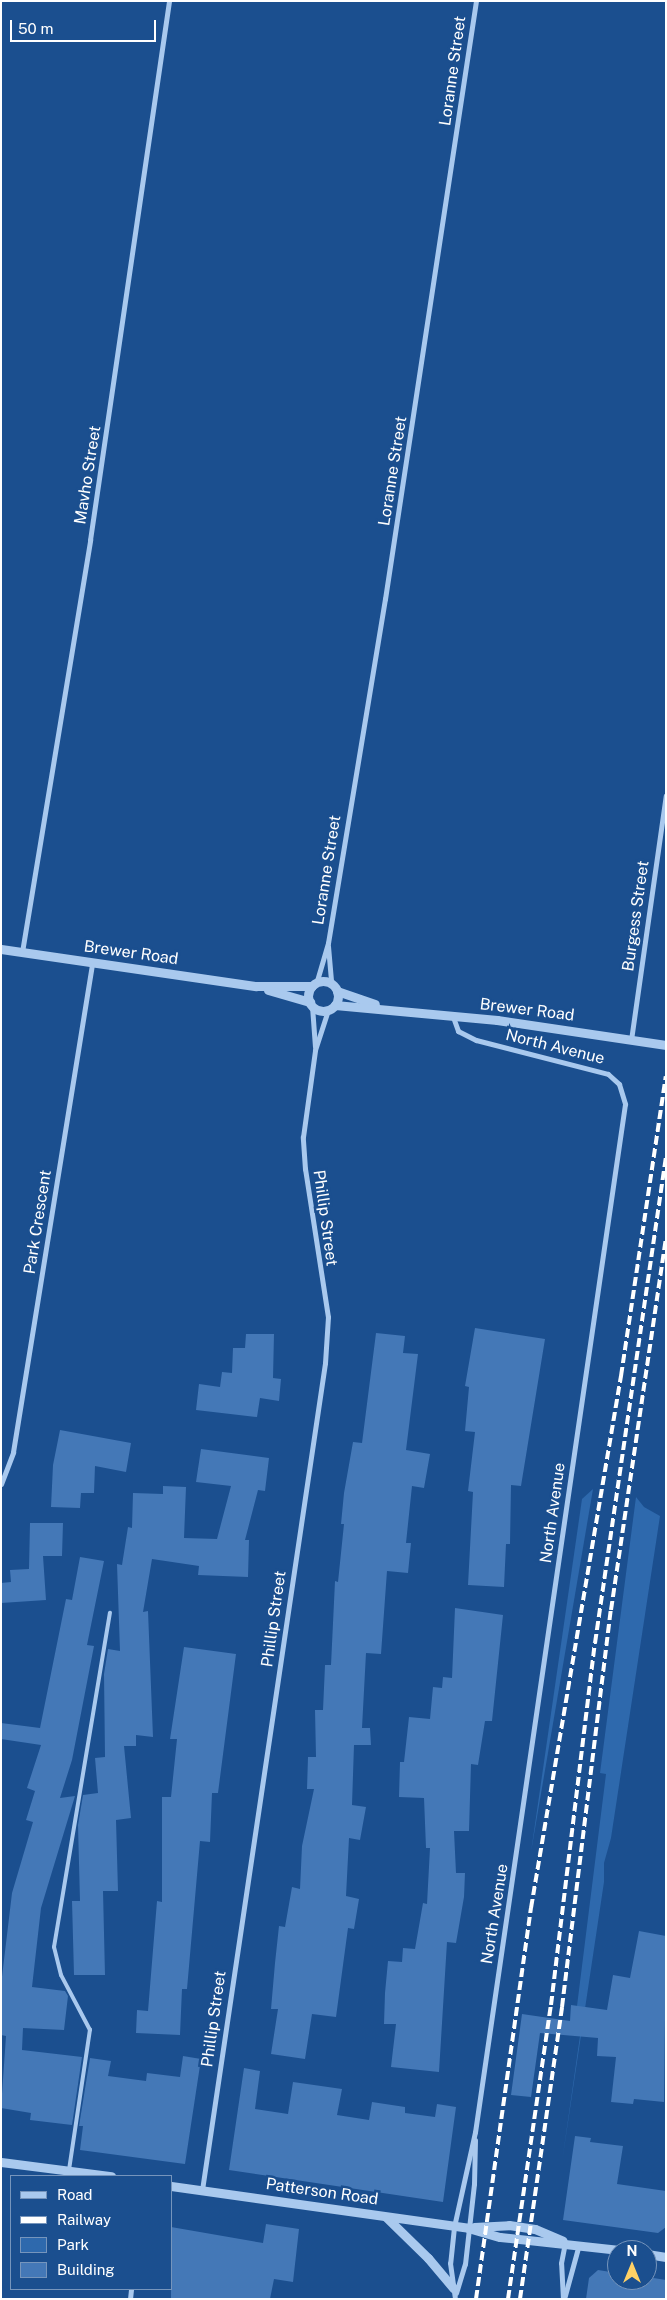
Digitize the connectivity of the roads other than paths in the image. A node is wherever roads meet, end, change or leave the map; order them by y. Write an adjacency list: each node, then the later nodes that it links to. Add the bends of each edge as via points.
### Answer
1 (169, 1): 6 (street, Mavho Street, via 104,453)
2 (476, 1): 4 (street, Loranne Street, via 420,383)
3 (666, 795): 16 (street, Burgess Street)
4 (328, 943): 8 (street, Loranne Street); 9 (street, Loranne Street)
5 (1, 949): 6 (street, Brewer Road)
6 (22, 952): 7 (street, Brewer Road)
7 (92, 962): 10 (street, Brewer Road); 19 (street, Park Crescent, via 13,1452)
8 (330, 983): 9 (street, Brewer Road); 11 (street)
9 (314, 985): 10 (street, Brewer Road); 12 (street)
10 (256, 986): 12 (street, Brewer Road)
11 (337, 992): 13 (street); 14 (street, Brewer Road)
12 (311, 1004): 13 (street, Brewer Road); 18 (street, Phillip Street)
13 (332, 1008): 14 (street, Brewer Road); 18 (street, Phillip Street)
14 (385, 1008): 15 (street, Brewer Road)
15 (453, 1017): 16 (street, Brewer Road); 21 (street, North Avenue, via 458,1031 476,1040 608,1074 619,1084 625,1104)
16 (631, 1040): 17 (street, Brewer Road)
17 (664, 1044)
18 (315, 1050): 26 (street, Phillip Street, via 303,1137 328,1317 327,1339)
19 (1, 1484)
20 (110, 1613): 23 (lane, via 54,1947 61,1975 90,2030)
21 (475, 2132): 28 (street, North Avenue); 29 (street, North Avenue, via 474,2184)
22 (1, 2162): 23 (street)
23 (69, 2170): 24 (street)
24 (104, 2175)
25 (172, 2186): 26 (street, Patterson Road)
26 (202, 2190): 27 (street, Patterson Road)
27 (386, 2217): 28 (street, Patterson Road); 33 (street, via 428,2258)
28 (454, 2227): 29 (street, Patterson Road); 33 (street, North Avenue, via 450,2263)
29 (468, 2228): 30 (street, Patterson Road, via 500,2237); 33 (street, North Avenue, via 465,2264)
30 (565, 2242): 31 (street, Patterson Road); 34 (street, via 561,2263)
31 (579, 2244): 32 (street, Patterson Road); 34 (street)
32 (607, 2248)
33 (455, 2295)
34 (564, 2299)

